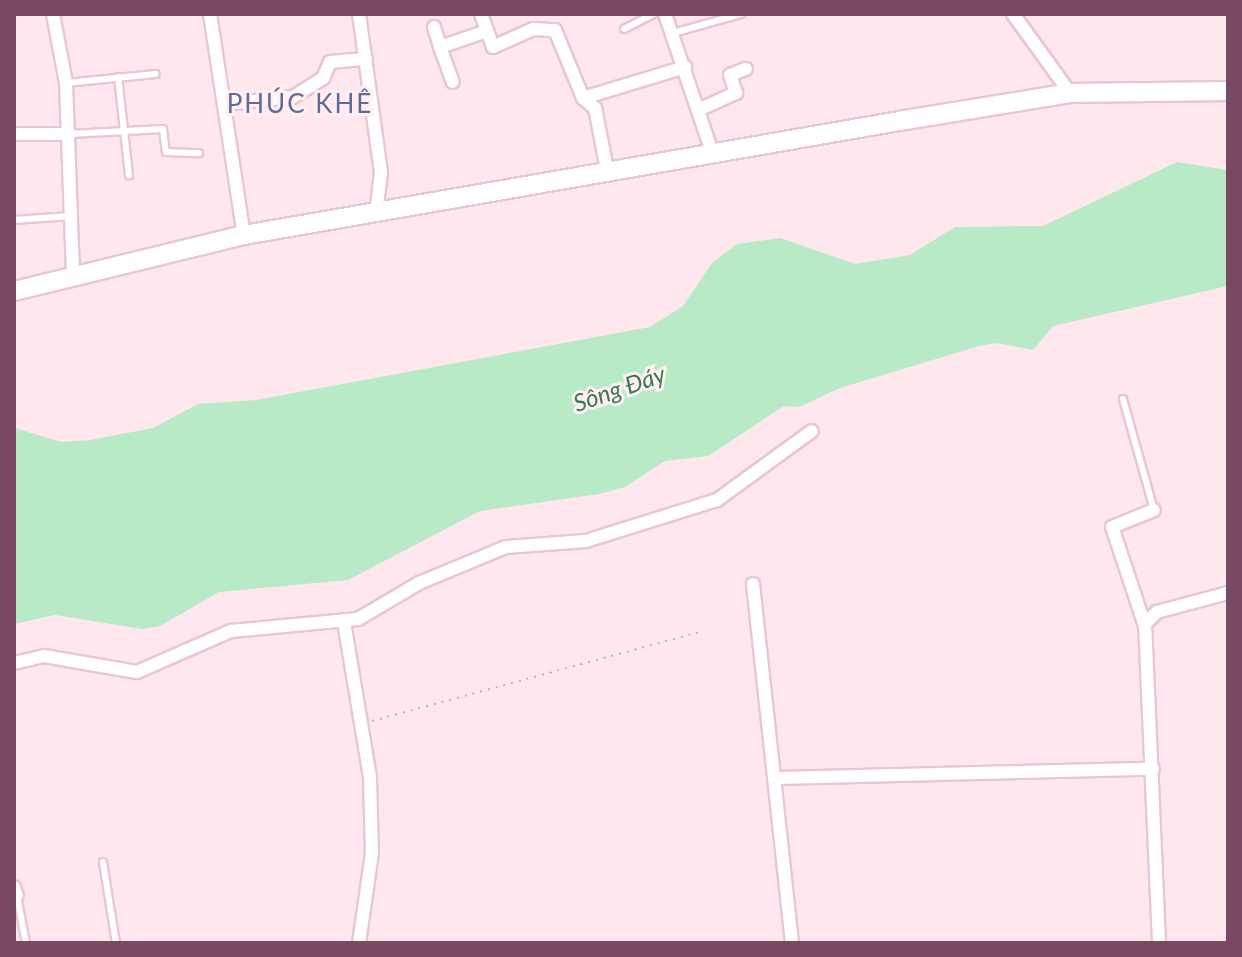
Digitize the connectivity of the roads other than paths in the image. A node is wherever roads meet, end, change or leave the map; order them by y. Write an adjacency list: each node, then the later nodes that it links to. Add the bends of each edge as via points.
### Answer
1 (53, 14): 20 (street)
2 (210, 14): 24 (street)
3 (359, 14): 14 (street)
4 (481, 14): 11 (street)
5 (654, 14): 10 (lane)
6 (665, 14): 12 (street)
7 (741, 14): 12 (lane)
8 (1013, 14): 22 (street)
9 (434, 27): 13 (street)
10 (624, 29)
11 (487, 31): 13 (street); 23 (street, via 493,47 552,27 568,50)
12 (673, 33): 15 (street)
13 (440, 47): 19 (street)
14 (366, 59): 24 (street, via 330,62 323,78 293,97); 33 (street, via 381,173)
15 (685, 67): 23 (street); 25 (street)
16 (746, 69): 25 (street, via 730,75 736,93)
17 (156, 74): 18 (lane)
18 (118, 77): 20 (lane); 26 (lane)
19 (453, 82)
20 (66, 83): 28 (street)
21 (1228, 91): 22 (street)
22 (1070, 93): 30 (street)
23 (583, 98): 31 (street, via 595,108)
24 (224, 104): 36 (street)
25 (698, 110): 30 (street)
26 (122, 132): 28 (lane); 29 (lane, via 163,129 166,152); 32 (lane)
27 (14, 134): 28 (street)
28 (70, 134): 34 (street)
29 (199, 153)
30 (713, 155): 31 (street)
31 (608, 174): 33 (street)
32 (129, 175)
33 (376, 213): 36 (street)
34 (71, 216): 35 (lane); 37 (street)
35 (14, 220)
36 (244, 235): 37 (street)
37 (73, 275): 38 (street)
38 (14, 291)
39 (1123, 399): 41 (lane)
40 (812, 431): 44 (street, via 717,500 586,541 506,547)
41 (1154, 510): 45 (street, via 1112,527)
42 (753, 584): 48 (street)
43 (1228, 593): 45 (street, via 1157,612)
44 (344, 622): 46 (street, via 231,631 137,672 44,656); 53 (street, via 364,724 372,853)
45 (1145, 626): 47 (street)
46 (14, 663)
47 (1153, 769): 48 (street); 55 (street)
48 (774, 778): 54 (street)
49 (103, 862): 52 (lane)
50 (16, 892): 51 (lane)
51 (26, 943)
52 (116, 943)
53 (359, 943)
54 (792, 943)
55 (1159, 943)

